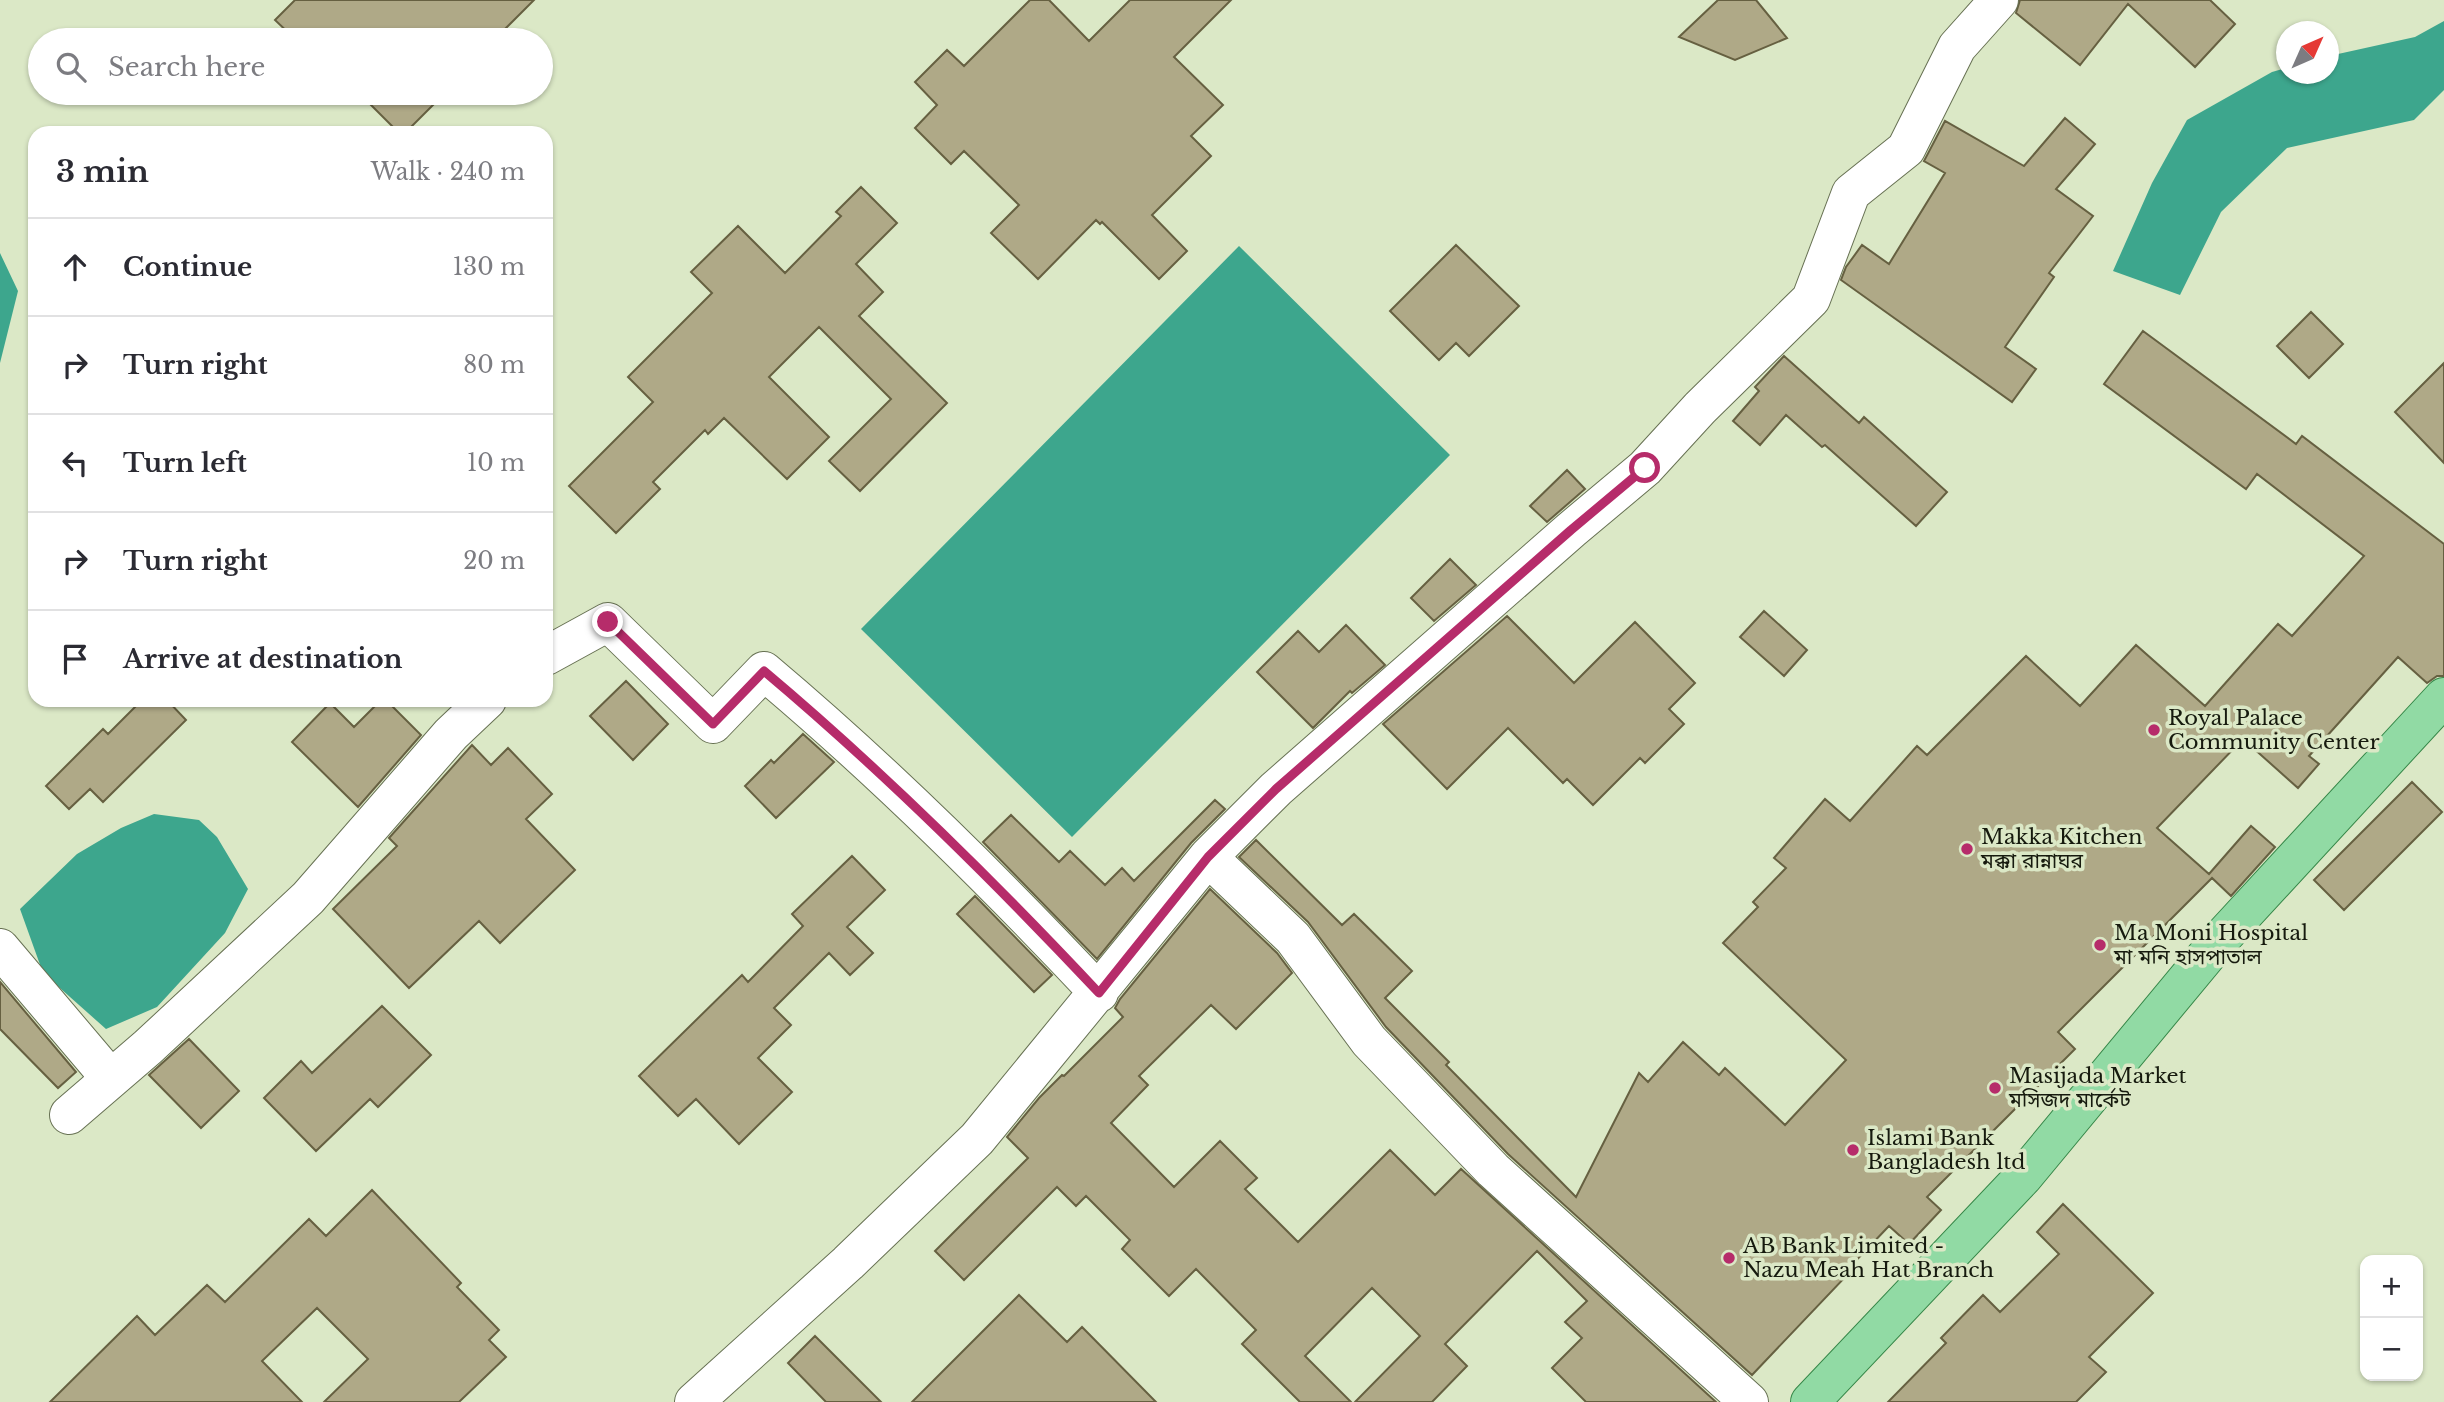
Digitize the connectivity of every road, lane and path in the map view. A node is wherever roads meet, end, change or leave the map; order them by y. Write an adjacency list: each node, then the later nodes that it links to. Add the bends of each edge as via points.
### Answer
1 (1999, 0): 5 (street, via 1957,47 1906,149 1851,193 1811,299 1645,468 1287,780)
2 (553, 652): 7 (street, via 608,622 713,724 764,671 840,734 1000,889)
3 (2444, 697): 12 (main road, via 2217,943 2023,1177)
4 (480, 707): 8 (street, via 308,898)
5 (1208, 857): 7 (street); 11 (street, via 1293,937 1369,1041 1493,1170)
6 (0, 948): 8 (street)
7 (1099, 993): 10 (street, via 977,1139)
8 (111, 1079): 9 (street)
9 (69, 1115)
10 (694, 1402)
11 (1749, 1402)
12 (1810, 1402)

